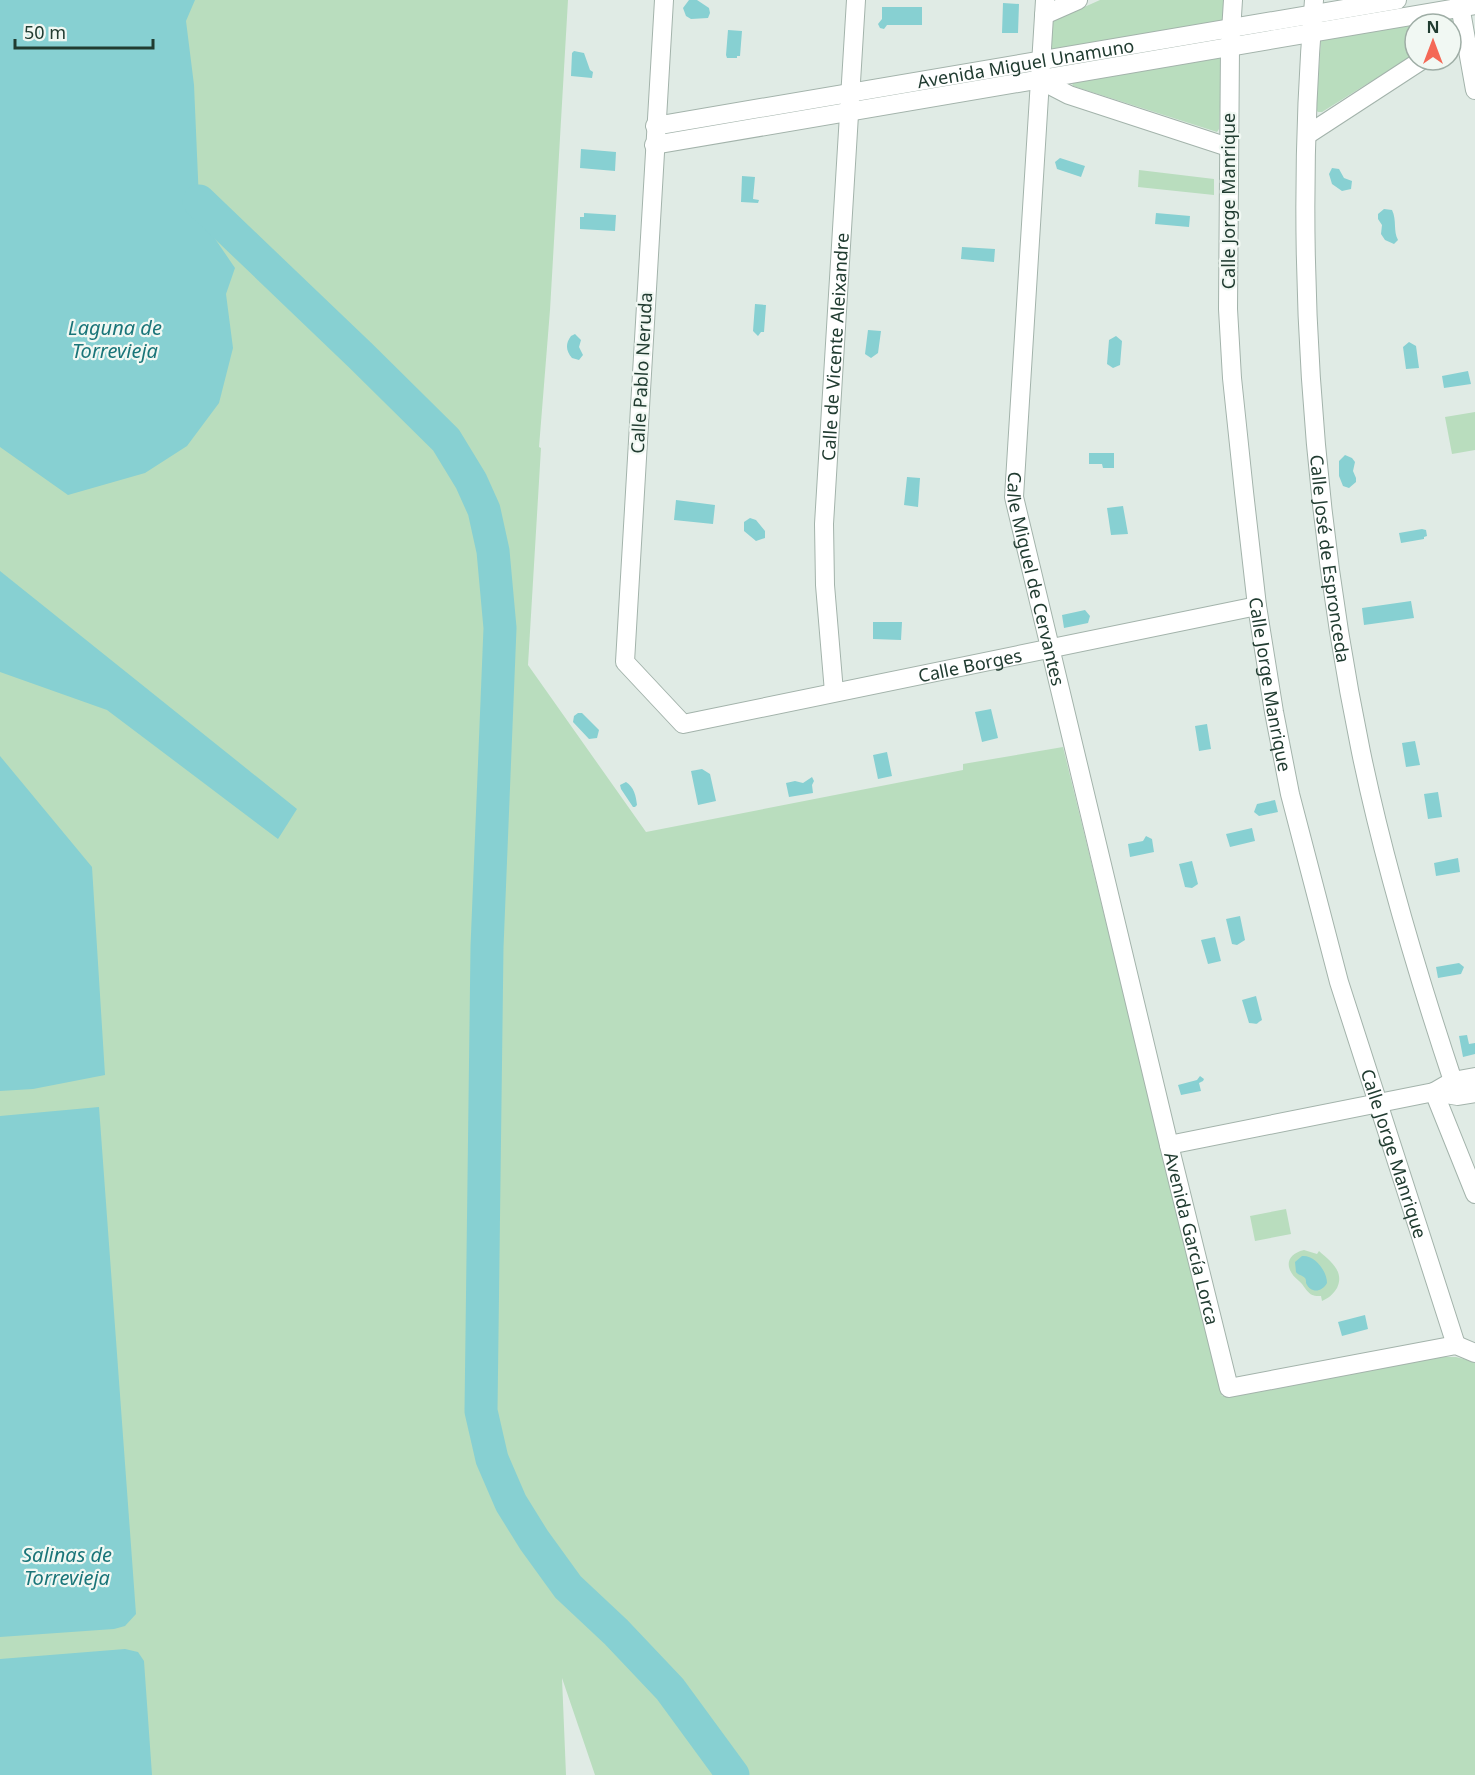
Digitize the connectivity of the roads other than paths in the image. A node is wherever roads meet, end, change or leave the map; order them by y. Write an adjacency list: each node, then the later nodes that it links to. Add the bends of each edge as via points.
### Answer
1 (664, 0): 16 (street, Calle Pablo Neruda)
2 (856, 0): 15 (street, Calle de Vicente Aleixandre)
3 (1078, 0): 7 (street)
4 (1233, 0): 9 (street, Calle Jorge Manrique)
5 (1397, 0): 8 (street, Avenida Miguel Unamuno)
6 (1465, 4): 8 (street, Avenida Miguel Unamuno)
7 (1045, 8): 12 (street, Calle Miguel de Cervantes)
8 (1313, 16): 9 (street, Avenida Miguel Unamuno); 10 (street, Avenida Miguel Unamuno); 17 (street, Calle José de Espronceda)
9 (1231, 28): 10 (street, Calle Jorge Manrique); 12 (street, Avenida Miguel Unamuno)
10 (1230, 47): 12 (street, Avenida Miguel Unamuno); 19 (street, Calle Jorge Manrique)
11 (1463, 53): 14 (street)
12 (1041, 71): 15 (street, Avenida Miguel Unamuno); 19 (street, Avenida Miguel Unamuno, via 1069,95); 21 (street, Calle Miguel de Cervantes, via 1014,497)
13 (1404, 72): 17 (street)
14 (1475, 90)
15 (850, 102): 16 (street, Avenida Miguel Unamuno); 18 (street, Avenida Miguel Unamuno); 22 (street, Calle de Vicente Aleixandre, via 824,524)
16 (656, 126): 18 (street, Calle Pablo Neruda)
17 (1307, 135): 25 (street, Calle José de Espronceda, via 1312,384 1324,523 1340,638 1362,753 1420,983)
18 (654, 145): 23 (street, Calle Pablo Neruda, via 625,662)
19 (1228, 147): 20 (street, Calle Jorge Manrique, via 1232,378)
20 (1257, 606): 21 (street, Calle Borges); 27 (street, Calle Jorge Manrique, via 1293,804 1339,982)
21 (1049, 647): 22 (street, Calle Borges); 28 (street, Calle Miguel de Cervantes)
22 (834, 692): 23 (street, Calle Borges)
23 (683, 724)
24 (1475, 1077): 25 (street, Avenida García Lorca)
25 (1462, 1090): 26 (street, Avenida García Lorca)
26 (1434, 1092): 27 (street, Avenida García Lorca); 29 (street)
27 (1377, 1104): 28 (street, Avenida García Lorca); 30 (street, Calle Jorge Manrique)
28 (1169, 1145): 30 (street, Avenida García Lorca, via 1229,1388)
29 (1475, 1194)
30 (1456, 1346): 31 (street)
31 (1475, 1353)

